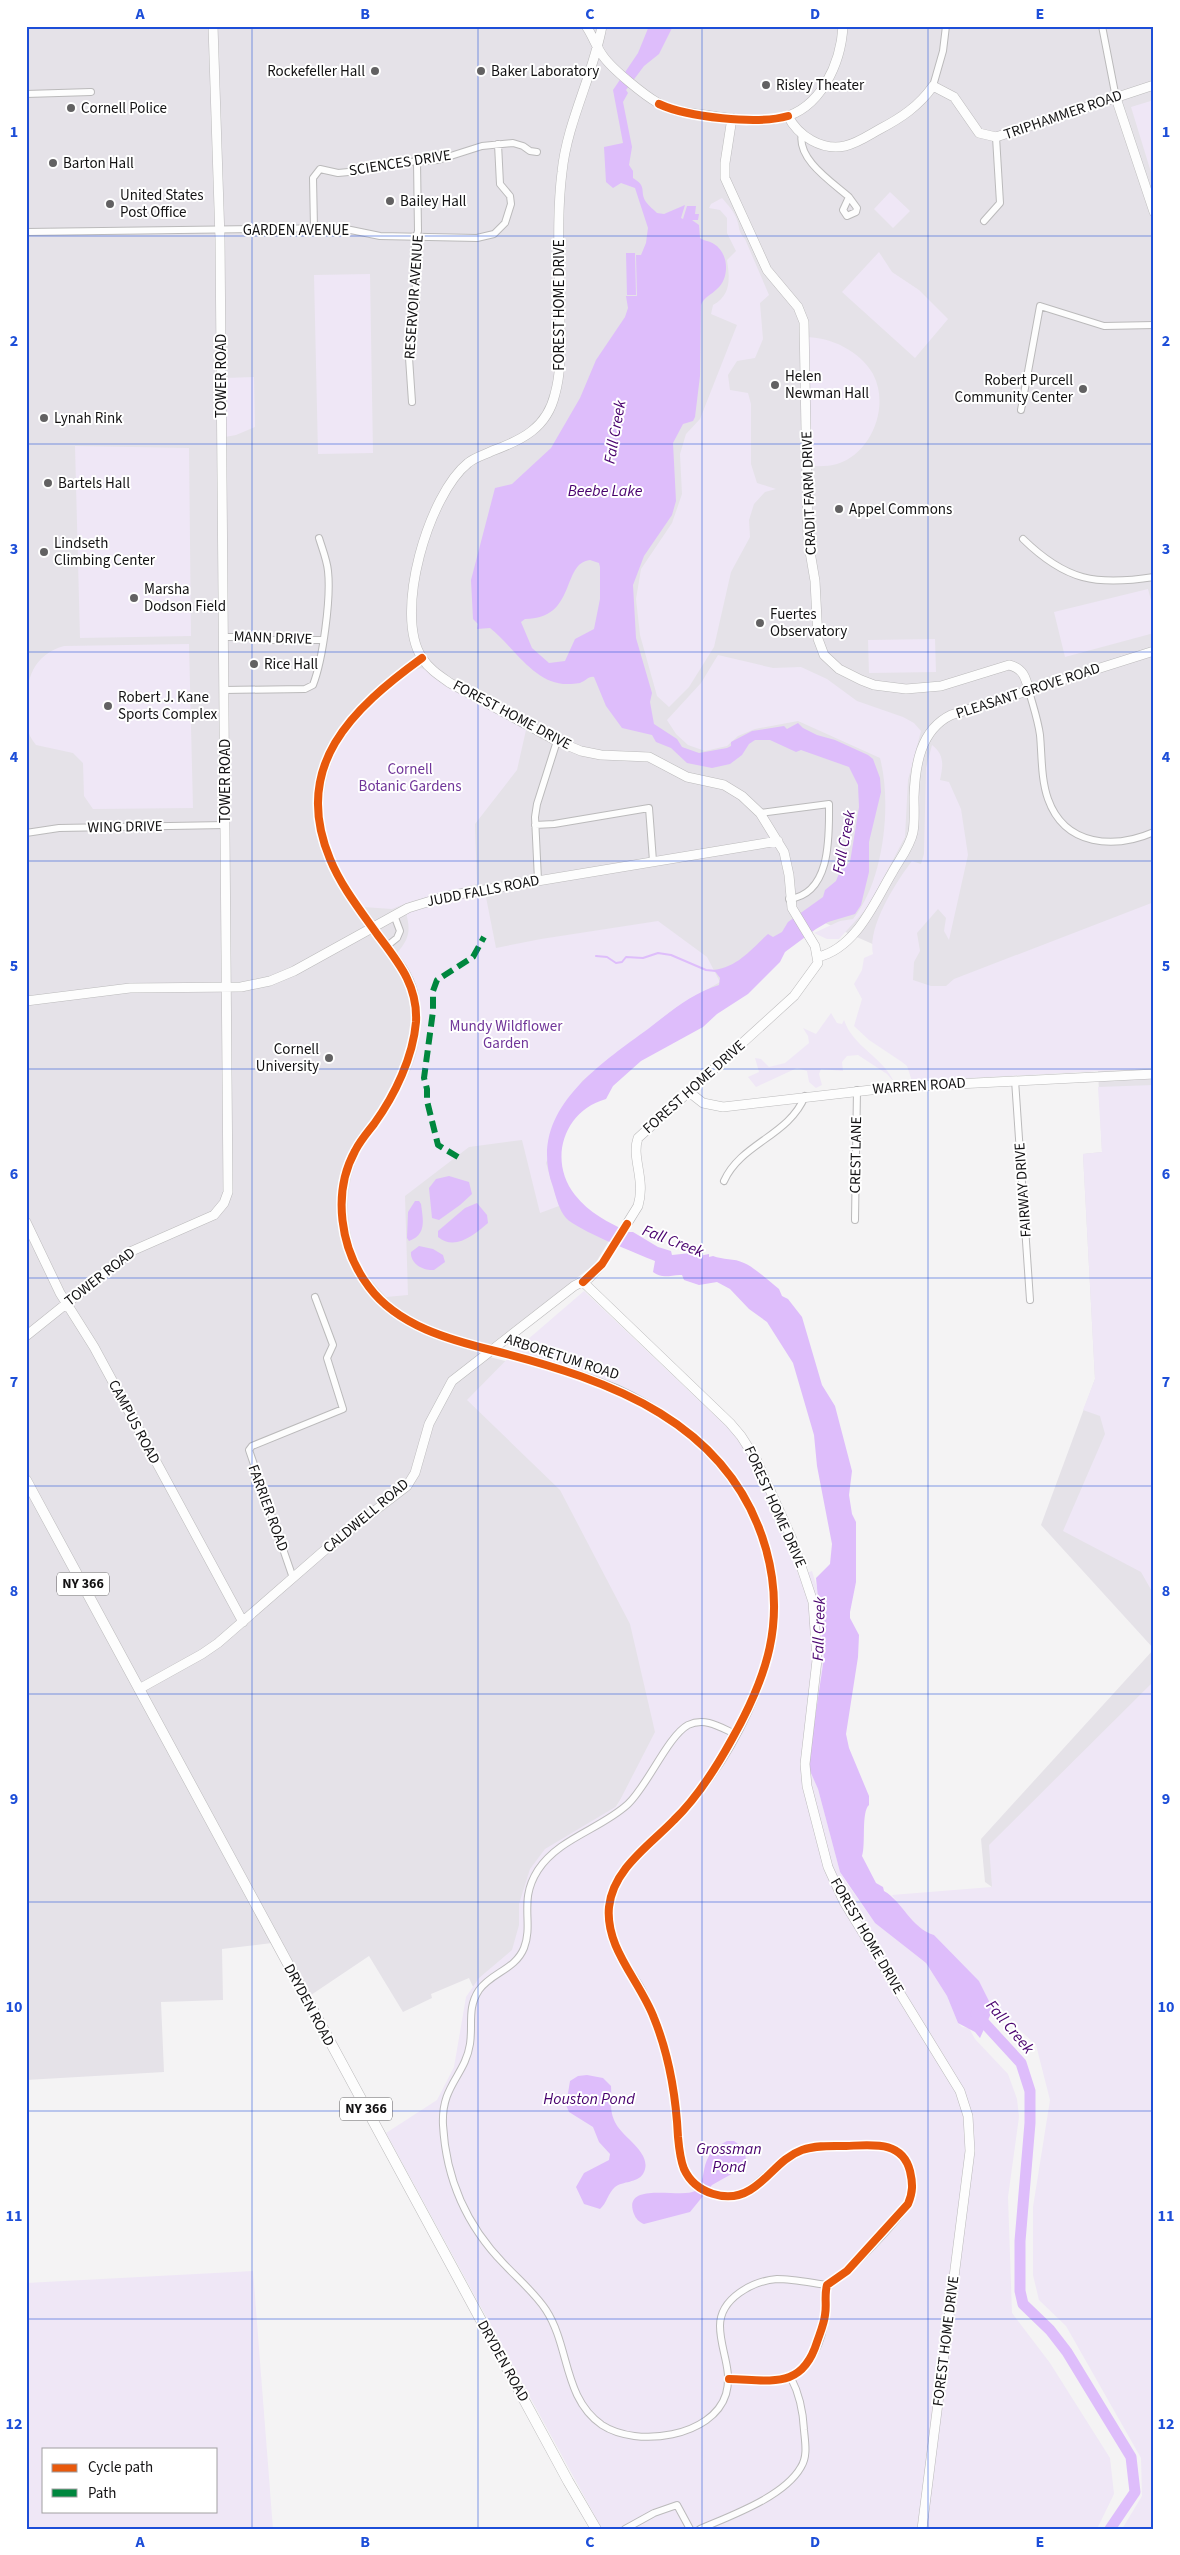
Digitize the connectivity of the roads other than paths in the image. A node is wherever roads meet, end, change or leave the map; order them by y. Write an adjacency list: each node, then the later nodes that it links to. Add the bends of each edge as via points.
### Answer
1 (213, 26): 24 (street, TOWER ROAD)
2 (586, 26): 7 (street)
3 (602, 26): 7 (street, FOREST HOME DRIVE)
4 (843, 26): 13 (street, via 830,78 814,97)
5 (946, 26): 9 (street)
6 (1102, 26): 12 (street)
7 (598, 47): 14 (street, via 603,56 659,104 675,110); 36 (street, FOREST HOME DRIVE, via 562,170 559,211 560,355 555,396 542,422 530,434 468,462 453,479 436,509 420,550 412,600 412,624)
8 (1154, 85): 12 (street, TRIPHAMMER ROAD)
9 (933, 86): 15 (street, via 903,116 849,145 825,146); 16 (street, TRIPHAMMER ROAD, via 954,97 979,133)
10 (91, 92): 11 (street)
11 (26, 94)
12 (1116, 98): 16 (street, TRIPHAMMER ROAD); 21 (street)
13 (788, 116): 14 (street, via 768,120); 15 (street)
14 (732, 118): 38 (street, CRADIT FARM DRIVE, via 725,178 767,270 798,307 804,322 808,540 815,581 818,639 824,655 839,669 861,680 906,689 942,686 1009,665 1020,669)
15 (802, 133): 20 (street, via 800,144 804,154)
16 (996, 137): 22 (street, via 1000,203)
17 (498, 144): 18 (street, SCIENCES DRIVE, via 516,143); 19 (street, SCIENCES DRIVE, via 480,146 443,159); 26 (street, GARDEN AVENUE, via 500,184 510,196 511,204 502,227 490,236 481,237)
18 (537, 152)
19 (417, 162): 23 (street, SCIENCES DRIVE, via 376,164 333,173 319,170 313,178); 26 (street, RESERVOIR AVENUE)
20 (848, 197)
21 (1154, 212)
22 (984, 221)
23 (314, 228): 24 (street, GARDEN AVENUE); 26 (street, GARDEN AVENUE, via 353,229 380,236)
24 (220, 230): 25 (street, GARDEN AVENUE); 33 (street, TOWER ROAD)
25 (26, 232)
26 (417, 236): 28 (street, RESERVOIR AVENUE, via 416,303 408,343)
27 (1154, 325): 29 (street, via 1104,326 1040,306)
28 (412, 402)
29 (1021, 410)
30 (318, 538): 34 (street, MANN DRIVE, via 328,570 327,613)
31 (1023, 539): 32 (street, via 1052,565 1088,579 1115,582)
32 (1154, 577)
33 (223, 637): 34 (street, MANN DRIVE); 37 (street, TOWER ROAD)
34 (322, 640): 37 (street, MANN DRIVE, via 312,685 305,689)
35 (1154, 651): 38 (street, PLEASANT GROVE ROAD)
36 (422, 658): 39 (street, FOREST HOME DRIVE, via 450,683); 50 (street, via 353,716 335,739 320,777 317,810 322,838 338,876)
37 (224, 690): 41 (street, TOWER ROAD)
38 (1029, 691): 43 (street, via 1038,724 1047,792 1058,817 1078,835 1098,842 1125,842); 53 (street, PLEASANT GROVE ROAD, via 951,715 934,726 925,739 914,783 914,827 908,845 874,909 833,951)
39 (557, 741): 40 (street, FOREST HOME DRIVE, via 581,751 649,757 687,777 728,786); 42 (street, via 537,804)
40 (760, 813): 45 (street, FOREST HOME DRIVE); 48 (street, via 828,804 829,835 822,869 811,887)
41 (225, 825): 44 (street, WING DRIVE, via 59,828); 54 (street, TOWER ROAD)
42 (535, 825): 46 (street, via 649,808); 47 (street)
43 (1154, 832)
44 (26, 833)
45 (778, 841): 46 (street, JUDD FALLS ROAD); 48 (street, FOREST HOME DRIVE, via 788,864)
46 (653, 861): 47 (street, JUDD FALLS ROAD)
47 (538, 880): 49 (street, JUDD FALLS ROAD, via 447,896)
48 (790, 898): 53 (street, FOREST HOME DRIVE)
49 (394, 915): 52 (street, via 400,931); 54 (street, JUDD FALLS ROAD, via 284,976 256,985)
50 (366, 918)
51 (377, 933): 52 (street, ARBORETUM ROAD)
52 (387, 946): 69 (street, ARBORETUM ROAD, via 413,988 416,1005 414,1035 398,1080 380,1115 354,1152 346,1172 342,1200 348,1247 368,1286 386,1305 434,1333)
53 (818, 957): 59 (street, FOREST HOME DRIVE, via 812,974 794,996)
54 (227, 987): 55 (street, JUDD FALLS ROAD, via 151,987); 67 (street, TOWER ROAD, via 229,1187 226,1202 208,1219 132,1251)
55 (26, 1001)
56 (1154, 1074): 57 (street, WARREN ROAD)
57 (1015, 1080): 58 (street, WARREN ROAD); 66 (street, FAIRWAY DRIVE)
58 (857, 1090): 60 (street, WARREN ROAD); 62 (street, CREST LANE)
59 (690, 1092): 60 (street, WARREN ROAD, via 703,1103 717,1107); 64 (street, FOREST HOME DRIVE, via 638,1138 635,1148 642,1181 638,1206 606,1258)
60 (806, 1096): 61 (street, via 788,1122 736,1161)
61 (724, 1181)
62 (855, 1220)
63 (26, 1222): 67 (street, CAMPUS ROAD)
64 (583, 1282): 69 (street, CALDWELL ROAD); 82 (street, FOREST HOME DRIVE, via 730,1423 757,1462 792,1539 813,1602 817,1660 804,1764 828,1868 844,1902 960,2091 968,2116 970,2151)
65 (315, 1297): 71 (street, FARRIER ROAD, via 332,1345 327,1358 343,1410 252,1446 249,1450)
66 (1030, 1300)
67 (67, 1302): 68 (street, TOWER ROAD); 72 (street, CAMPUS ROAD)
68 (26, 1336)
69 (491, 1350): 71 (street, CALDWELL ROAD, via 459,1375 447,1389 426,1429 416,1473 407,1486); 74 (street, ARBORETUM ROAD, via 576,1373 612,1386 649,1405 694,1437 737,1485 766,1547 775,1614 763,1678)
70 (26, 1480): 73 (main road, DRYDEN ROAD / NY 366)
71 (293, 1578): 72 (street, CALDWELL ROAD)
72 (243, 1622): 73 (street, CALDWELL ROAD, via 202,1654)
73 (139, 1689): 78 (main road, DRYDEN ROAD / NY 366)
74 (735, 1734): 75 (street, ARBORETUM ROAD, via 691,1802 623,1871 612,1891 609,1922 614,1944 640,1986 656,2023 672,2083 680,2154 686,2174 695,2184 711,2194 724,2196 748,2191 788,2157 811,2148 880,2145 896,2150 906,2159 912,2193 908,2204 847,2271); 77 (street, via 708,1722 695,1723 683,1729 628,1804 545,1861 529,1890 527,1937 521,1954 509,1968 483,1985 475,1998 470,2013 468,2051 448,2091 443,2122 449,2170 464,2209 487,2245 546,2311 560,2337 574,2390 592,2417 612,2431 628,2436 666,2436 714,2414 725,2398)
75 (827, 2285): 76 (street, via 825,2319 812,2357 803,2370); 77 (street, via 771,2280 750,2287 731,2300 722,2314 720,2326)
76 (791, 2378): 77 (street); 81 (street, via 803,2414 806,2451 802,2467 772,2494)
77 (729, 2379)
78 (596, 2529)
79 (625, 2529): 80 (street, via 678,2505)
80 (690, 2529)
81 (700, 2529)
82 (922, 2529)

